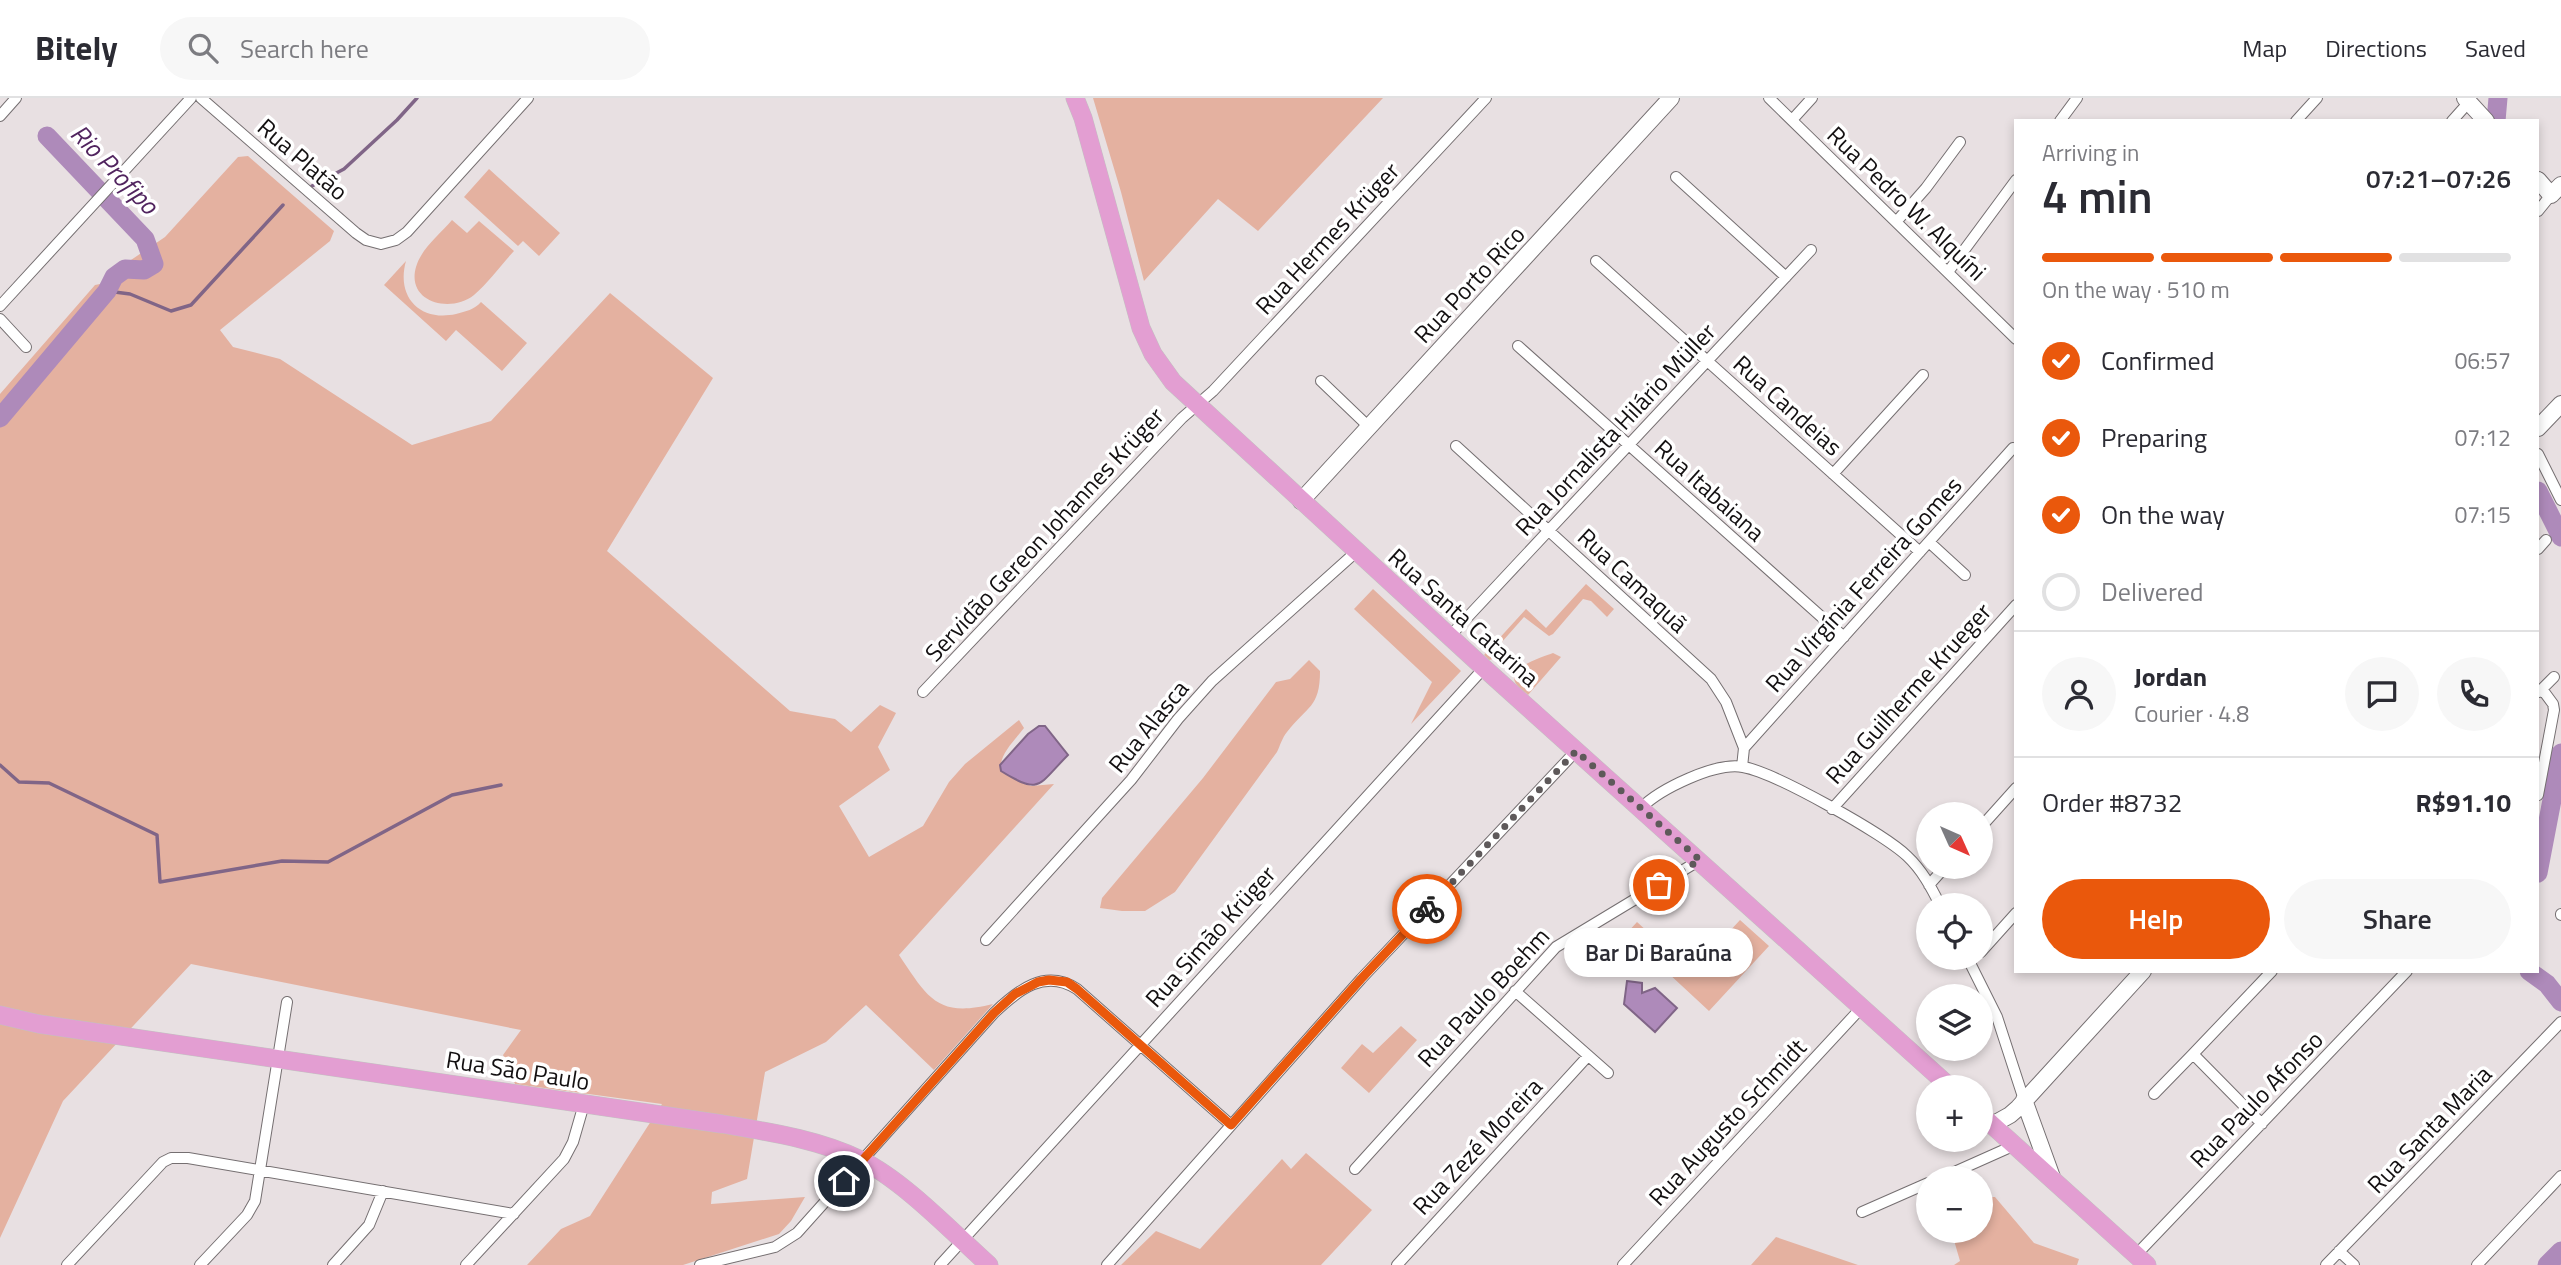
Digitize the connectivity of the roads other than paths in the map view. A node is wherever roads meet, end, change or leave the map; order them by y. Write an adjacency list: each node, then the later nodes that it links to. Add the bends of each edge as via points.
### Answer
1 (16, 98): 13 (street)
2 (191, 98): 30 (street)
3 (201, 98): 4 (street, Rua Platão, via 356,233 381,244 396,240 423,216)
4 (528, 98)
5 (1075, 98): 39 (main road, Rua Santa Catarina, via 1147,343 1162,369)
6 (1486, 98): 39 (street, Rua Hermes Krüger)
7 (1671, 98): 40 (main road, Rua Porto Rico)
8 (1769, 98): 18 (street, Rua Pedro W. Alquíni)
9 (1812, 98): 18 (street)
10 (2077, 98): 14 (street)
11 (2317, 98): 15 (street)
12 (2467, 100): 16 (street); 17 (main road)
13 (0, 116)
14 (2061, 119)
15 (2298, 119)
16 (2453, 119)
17 (2484, 119)
18 (1792, 120): 25 (street, Rua Pedro W. Alquíni)
19 (1960, 142): 25 (street)
20 (1676, 177): 29 (street)
21 (2539, 181): 23 (main road)
22 (2014, 183): 28 (street)
23 (2556, 190): 24 (street)
24 (2539, 210)
25 (1896, 222): 28 (street, Rua Pedro W. Alquíni)
26 (1811, 250): 29 (street, Rua Jornalista Hilário Müller)
27 (1596, 261): 35 (street, Rua Candeias)
28 (1948, 272): 32 (street, Rua Pedro W. Alquíni)
29 (1786, 277): 35 (street, Rua Jornalista Hilário Müller)
30 (0, 306)
31 (0, 319): 34 (street)
32 (2014, 337)
33 (1518, 346): 42 (street, Rua Itabaiana)
34 (26, 347)
35 (1707, 361): 42 (street, Rua Jornalista Hilário Müller); 46 (street, Rua Candeias)
36 (1923, 375): 46 (street)
37 (1321, 381): 40 (street)
38 (2561, 404): 41 (main road)
39 (1196, 406): 48 (main road, Rua Santa Catarina); 59 (street, Servidão Gereon Johannes Krüger)
40 (1369, 427): 48 (main road, Rua Porto Rico)
41 (2539, 427)
42 (1629, 445): 49 (street, Rua Jornalista Hilário Müller); 56 (street, Rua Itabaiana)
43 (1456, 446): 49 (street, Rua Camaquã)
44 (2013, 448): 50 (street, Rua Virgínia Ferreira Gomes)
45 (2539, 456): 47 (street)
46 (1833, 474): 52 (street, Rua Candeias)
47 (2561, 500)
48 (1300, 501): 51 (main road, Rua Santa Catarina)
49 (1548, 531): 55 (street, Rua Jornalista Hilário Müller); 61 (street, Rua Camaquã, via 1711,679 1726,702)
50 (1929, 542): 52 (street, Rua Virgínia Ferreira Gomes); 53 (street)
51 (1356, 552): 55 (main road, Rua Santa Catarina); 75 (street, Rua Alasca, via 1212,681 1131,780)
52 (1920, 552): 56 (street, Rua Virgínia Ferreira Gomes)
53 (1965, 575)
54 (2014, 607): 67 (street, Rua Guilherme Krueger)
55 (1449, 637): 57 (main road, Rua Santa Catarina)
56 (1844, 637): 61 (street, Rua Virgínia Ferreira Gomes)
57 (1484, 668): 62 (main road, Rua Santa Catarina); 85 (street, Rua Simão Krüger)
58 (2554, 677): 60 (street)
59 (923, 692)
60 (2540, 692): 65 (street, via 2554,710)
61 (1744, 748): 63 (street, Rua Camaquã)
62 (1576, 751): 66 (main road, Rua Santa Catarina); 96 (street)
63 (1742, 767): 66 (street, via 1719,769 1675,784); 67 (street)
64 (2014, 790): 68 (street)
65 (2539, 790)
66 (1641, 808): 69 (main road, Rua Santa Catarina)
67 (1832, 808): 71 (street, via 1904,854)
68 (1993, 814)
69 (1700, 860): 80 (street, Rua Paulo Boehm, via 1566,939); 82 (main road, Rua Santa Catarina)
70 (1935, 879): 71 (street)
71 (1930, 885): 72 (street)
72 (1934, 893)
73 (2014, 915): 74 (street)
74 (1993, 939)
75 (986, 940)
76 (1977, 970): 92 (street, via 2006,1040)
77 (2141, 973): 92 (main road)
78 (2270, 973): 86 (street)
79 (2405, 973): 95 (street, Rua Paulo Afonso)
80 (1515, 991): 87 (street); 101 (street, Rua Paulo Boehm)
81 (286, 1002): 88 (street)
82 (1862, 1007): 90 (main road, Rua Santa Catarina); 121 (street, Rua Augusto Schmidt)
83 (0, 1015): 88 (main road, Rua São Paulo)
84 (2561, 1022): 110 (street, Rua Santa Maria)
85 (1139, 1045): 96 (street); 99 (street, via 1067,982 1038,982 994,1013); 109 (street, Rua Simão Krüger)
86 (2193, 1054): 91 (street); 95 (street)
87 (1588, 1056): 89 (street); 120 (street, Rua Zezé Moreira)
88 (278, 1059): 93 (main road, Rua São Paulo); 102 (street)
89 (1608, 1073)
90 (1937, 1075)
91 (2154, 1094)
92 (2024, 1100): 94 (main road, via 2010,1115); 104 (main road)
93 (583, 1104): 99 (main road, Rua São Paulo, via 764,1131 825,1146); 108 (street, via 564,1158)
94 (1993, 1119)
95 (2262, 1124): 111 (street, Rua Paulo Afonso)
96 (1231, 1125): 119 (street)
97 (1993, 1126): 98 (main road)
98 (2015, 1145): 100 (street); 104 (main road)
99 (862, 1161): 109 (main road, Rua São Paulo, via 890,1178); 116 (street, via 786,1241)
100 (1968, 1166)
101 (1355, 1169)
102 (261, 1171): 106 (street); 112 (street, via 171,1158); 113 (street, via 255,1201 247,1214)
103 (2561, 1176): 124 (street)
104 (2053, 1180): 111 (main road)
105 (1916, 1188): 107 (street)
106 (383, 1191): 108 (street); 114 (street, via 369,1225)
107 (1862, 1212)
108 (514, 1214): 115 (street)
109 (962, 1241): 117 (street, Rua Simão Krüger); 118 (main road, Rua São Paulo)
110 (2340, 1251): 122 (street, Rua Santa Maria); 123 (street)
111 (2141, 1260)
112 (67, 1265)
113 (200, 1265)
114 (333, 1265)
115 (467, 1265)
116 (700, 1265)
117 (940, 1265)
118 (989, 1265)
119 (1107, 1265)
120 (1396, 1265)
121 (1623, 1265)
122 (2326, 1265)
123 (2354, 1265)
124 (2477, 1265)

